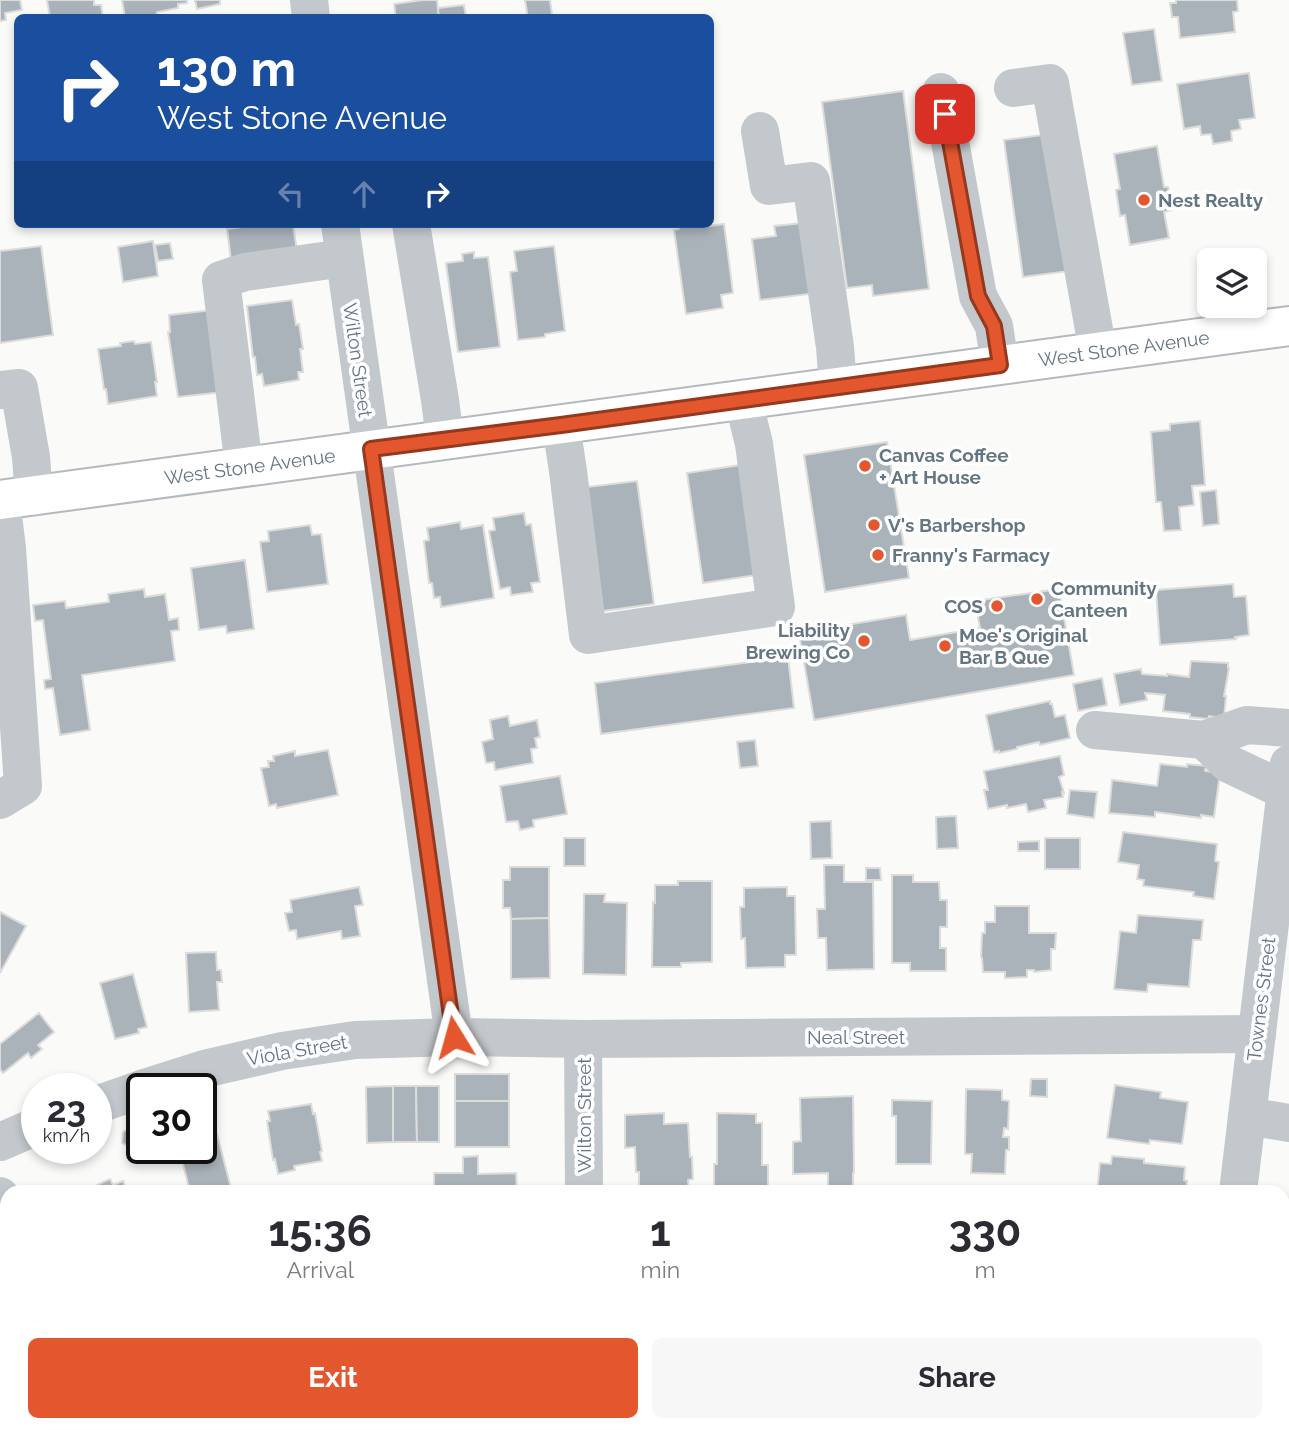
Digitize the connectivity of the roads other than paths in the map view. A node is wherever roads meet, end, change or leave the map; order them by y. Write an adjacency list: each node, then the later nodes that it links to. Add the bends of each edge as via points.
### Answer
1 (1013, 88): 7 (street, via 1051,83)
2 (941, 92): 8 (street, via 978,296 994,326)
3 (760, 131): 9 (street, via 769,186 811,181)
4 (412, 228): 13 (street)
5 (342, 241): 14 (street, Wilton Street); 15 (street, via 221,281)
6 (1289, 326): 7 (highway, West Stone Avenue)
7 (1098, 352): 8 (highway, West Stone Avenue)
8 (1000, 365): 9 (highway, West Stone Avenue)
9 (838, 387): 11 (highway, West Stone Avenue)
10 (0, 390): 16 (street, via 19,388 31,457)
11 (743, 399): 12 (highway, West Stone Avenue); 12 (street, via 754,444 776,607 588,635)
12 (561, 425): 13 (highway, West Stone Avenue)
13 (445, 439): 14 (highway, West Stone Avenue)
14 (371, 449): 15 (highway, West Stone Avenue); 24 (street, Wilton Street)
15 (244, 467): 16 (highway, West Stone Avenue)
16 (12, 499): 17 (street)
17 (4, 576): 22 (street, via 23,786)
18 (1289, 728): 20 (street, via 1247,725)
19 (1095, 730): 20 (street)
20 (1204, 740): 21 (street, via 1229,764)
21 (1287, 777): 23 (street, Townes Street)
22 (0, 800)
23 (1257, 1034): 25 (street, Neal Street); 27 (street, Townes Street)
24 (454, 1037): 25 (street, Neal Street); 26 (street, Viola Street, via 355,1040 282,1051)
25 (583, 1039): 31 (street, Wilton Street)
26 (192, 1073)
27 (1247, 1116): 28 (street); 32 (street, Townes Street)
28 (1289, 1123)
29 (21, 1133): 30 (street)
30 (0, 1142)
31 (584, 1185)
32 (1239, 1185)

